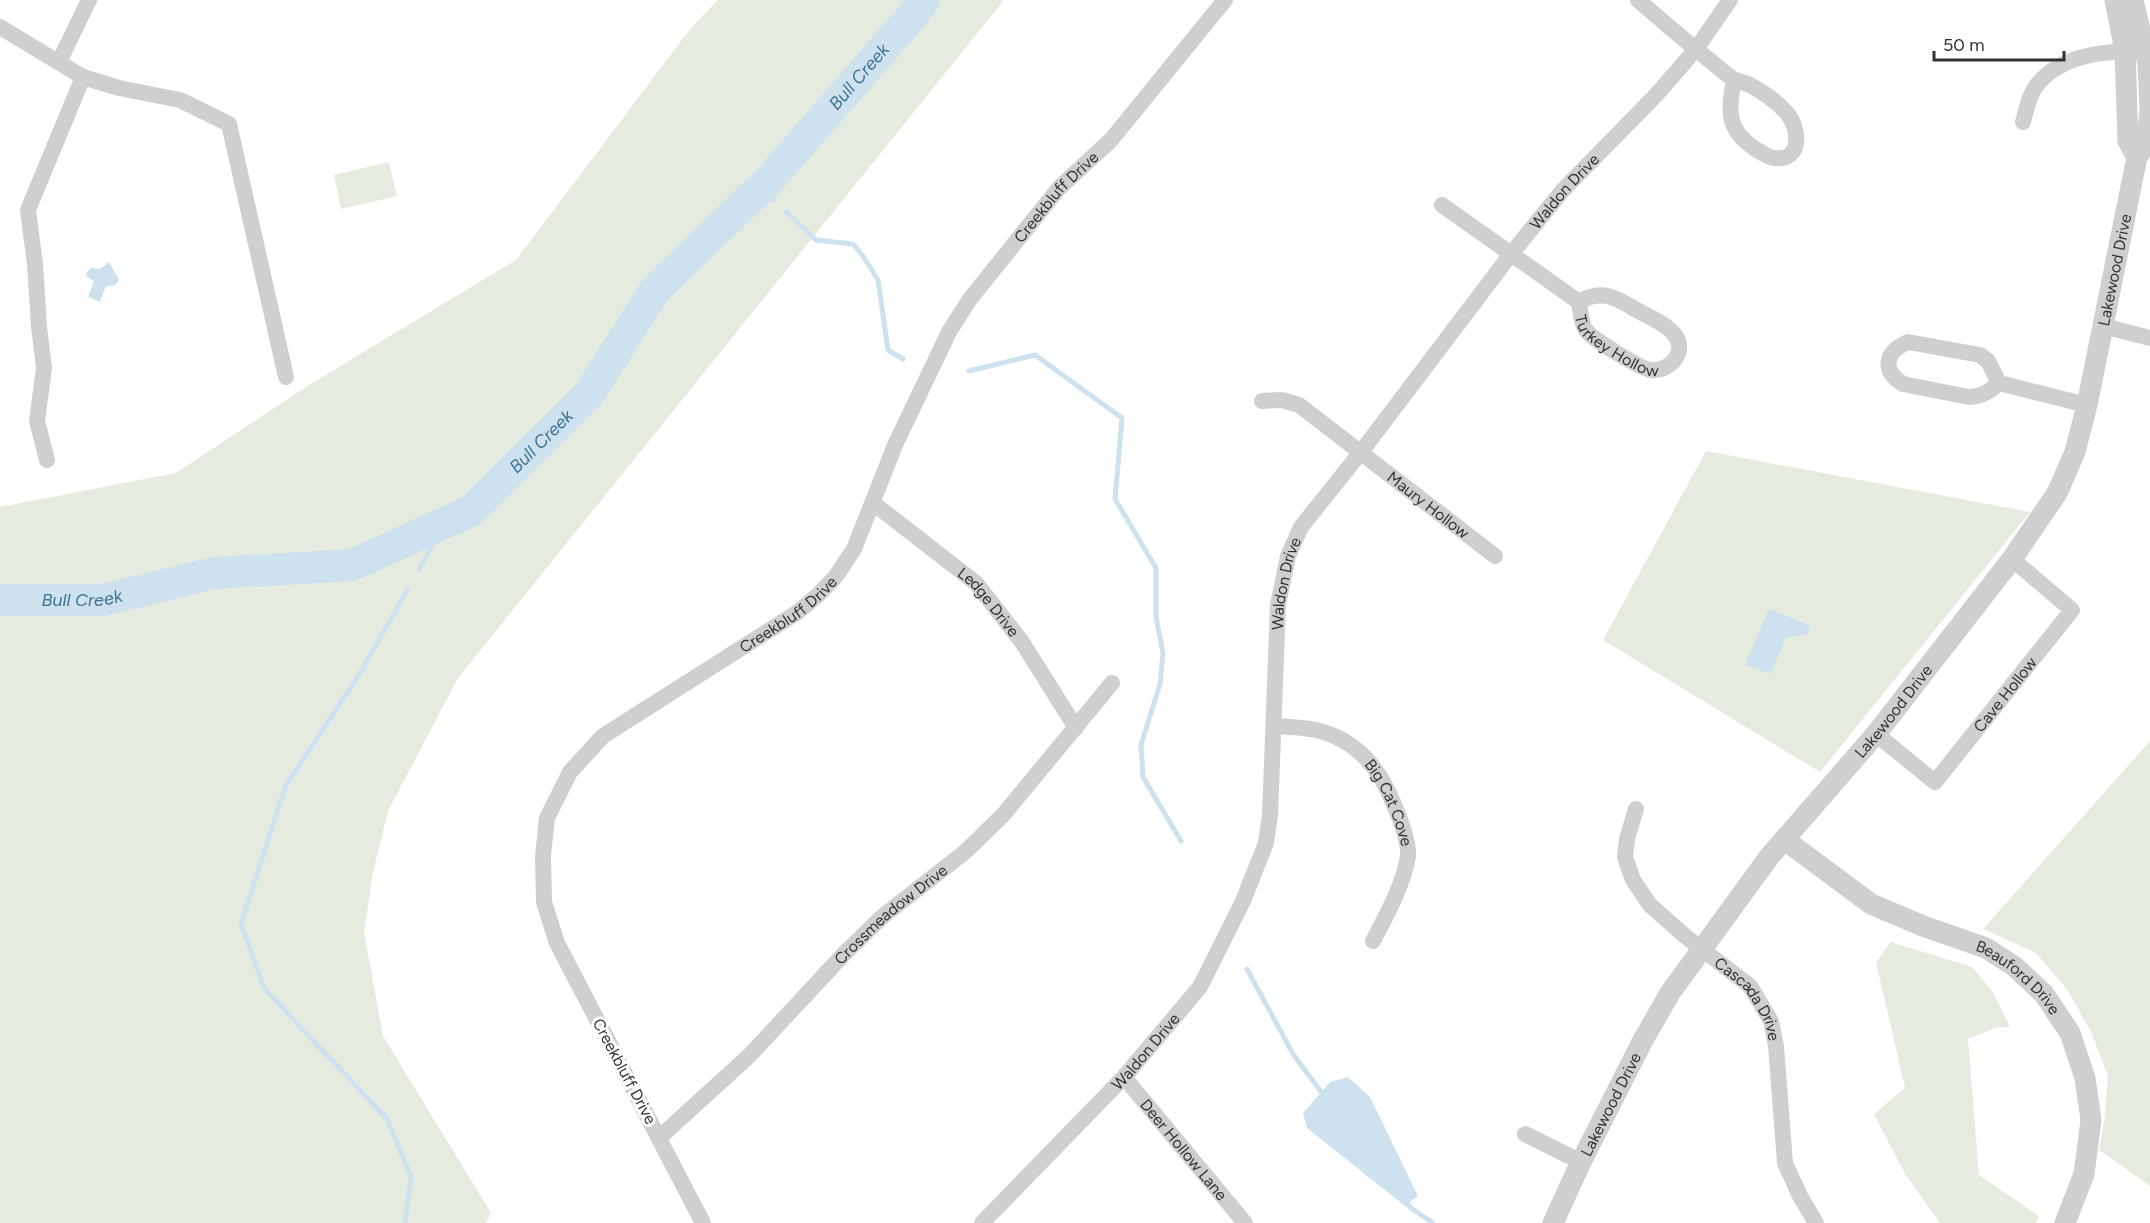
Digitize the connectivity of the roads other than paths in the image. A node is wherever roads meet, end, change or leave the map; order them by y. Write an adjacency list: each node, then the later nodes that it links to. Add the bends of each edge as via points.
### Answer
1 (89, 0): 11 (street)
2 (1225, 0): 28 (street, Creekbluff Drive, via 1111,140 1059,188 970,299 949,332 895,445)
3 (1638, 0): 9 (street)
4 (1730, 0): 9 (street, Waldon Drive)
5 (2115, 0): 6 (street); 10 (street, Lakewood Drive)
6 (2127, 0)
7 (2133, 0): 10 (street, Lakewood Drive)
8 (0, 27): 11 (street)
9 (1695, 49): 13 (street); 18 (street, Waldon Drive, via 1657,94 1563,190)
10 (2135, 52): 14 (street, Lakewood Drive, via 2148,64); 15 (street, via 2089,54 2056,68 2035,87); 16 (street, Lakewood Drive, via 2128,141)
11 (59, 62): 12 (street)
12 (83, 77): 22 (street, via 180,100 229,124); 27 (street, via 28,210 44,368 37,421)
13 (1734, 80): 13 (street, via 1729,105 1737,131 1768,157 1787,156 1797,137 1795,123 1758,90)
14 (2150, 109): 16 (street, Lakewood Drive)
15 (2023, 122)
16 (2144, 158): 20 (street, Lakewood Drive)
17 (1442, 205): 18 (street, Turkey Hollow)
18 (1511, 254): 19 (street, Turkey Hollow); 26 (street, Waldon Drive)
19 (1579, 302): 19 (street, Turkey Hollow, via 1586,330 1598,342 1649,370 1664,369 1673,363 1679,341 1672,332 1615,297 1591,295)
20 (2103, 326): 21 (street); 25 (street, Lakewood Drive)
21 (2150, 338)
22 (286, 377)
23 (1999, 382): 23 (street, via 1988,361 1980,355 1908,342 1897,347 1888,362 1889,371 1903,384 1969,397 1989,392); 25 (street)
24 (1262, 401): 26 (street, Maury Hollow, via 1282,400 1299,405)
25 (2087, 405): 30 (street, Lakewood Drive, via 2075,452 2057,493)
26 (1361, 452): 29 (street, Maury Hollow); 32 (street, Waldon Drive, via 1300,527 1288,556 1278,605)
27 (47, 460)
28 (873, 503): 33 (street, Ledge Drive, via 976,583 1022,642); 41 (street, Creekbluff Drive, via 854,549 819,594 798,612 603,736 570,772 547,818 544,902 557,943)
29 (1495, 556)
30 (2012, 559): 34 (street, Lakewood Drive); 34 (street, Cave Hollow, via 2072,610 1935,782)
31 (1112, 683): 33 (street, Crossmeadow Drive)
32 (1275, 726): 37 (street, Big Cat Cove, via 1317,730 1346,742 1370,760 1386,784 1408,853 1392,903); 39 (street, Waldon Drive, via 1266,843 1243,902 1200,987)
33 (1076, 728): 41 (street, Crossmeadow Drive, via 1003,815 964,852 883,916 750,1055)
34 (1875, 734): 36 (street, Lakewood Drive)
35 (1636, 809): 38 (street, Cascada Drive, via 1626,839 1625,857 1633,880 1650,906)
36 (1785, 840): 38 (street, Lakewood Drive); 48 (street, Beauford Drive, via 1871,904 1986,948 2014,966 2043,994 2070,1033 2085,1077 2091,1120 2084,1174)
37 (1373, 941)
38 (1702, 950): 42 (street, Lakewood Drive, via 1670,993 1643,1040); 47 (street, Cascada Drive, via 1750,986 1771,1021 1785,1163)
39 (1124, 1077): 44 (street, Waldon Drive); 45 (street, Deer Hollow Lane)
40 (1526, 1134): 42 (street)
41 (660, 1137): 43 (street, Creekbluff Drive)
42 (1581, 1162): 46 (street, Lakewood Drive)
43 (703, 1223)
44 (982, 1223)
45 (1245, 1223)
46 (1553, 1223)
47 (1816, 1223)
48 (2065, 1223)

